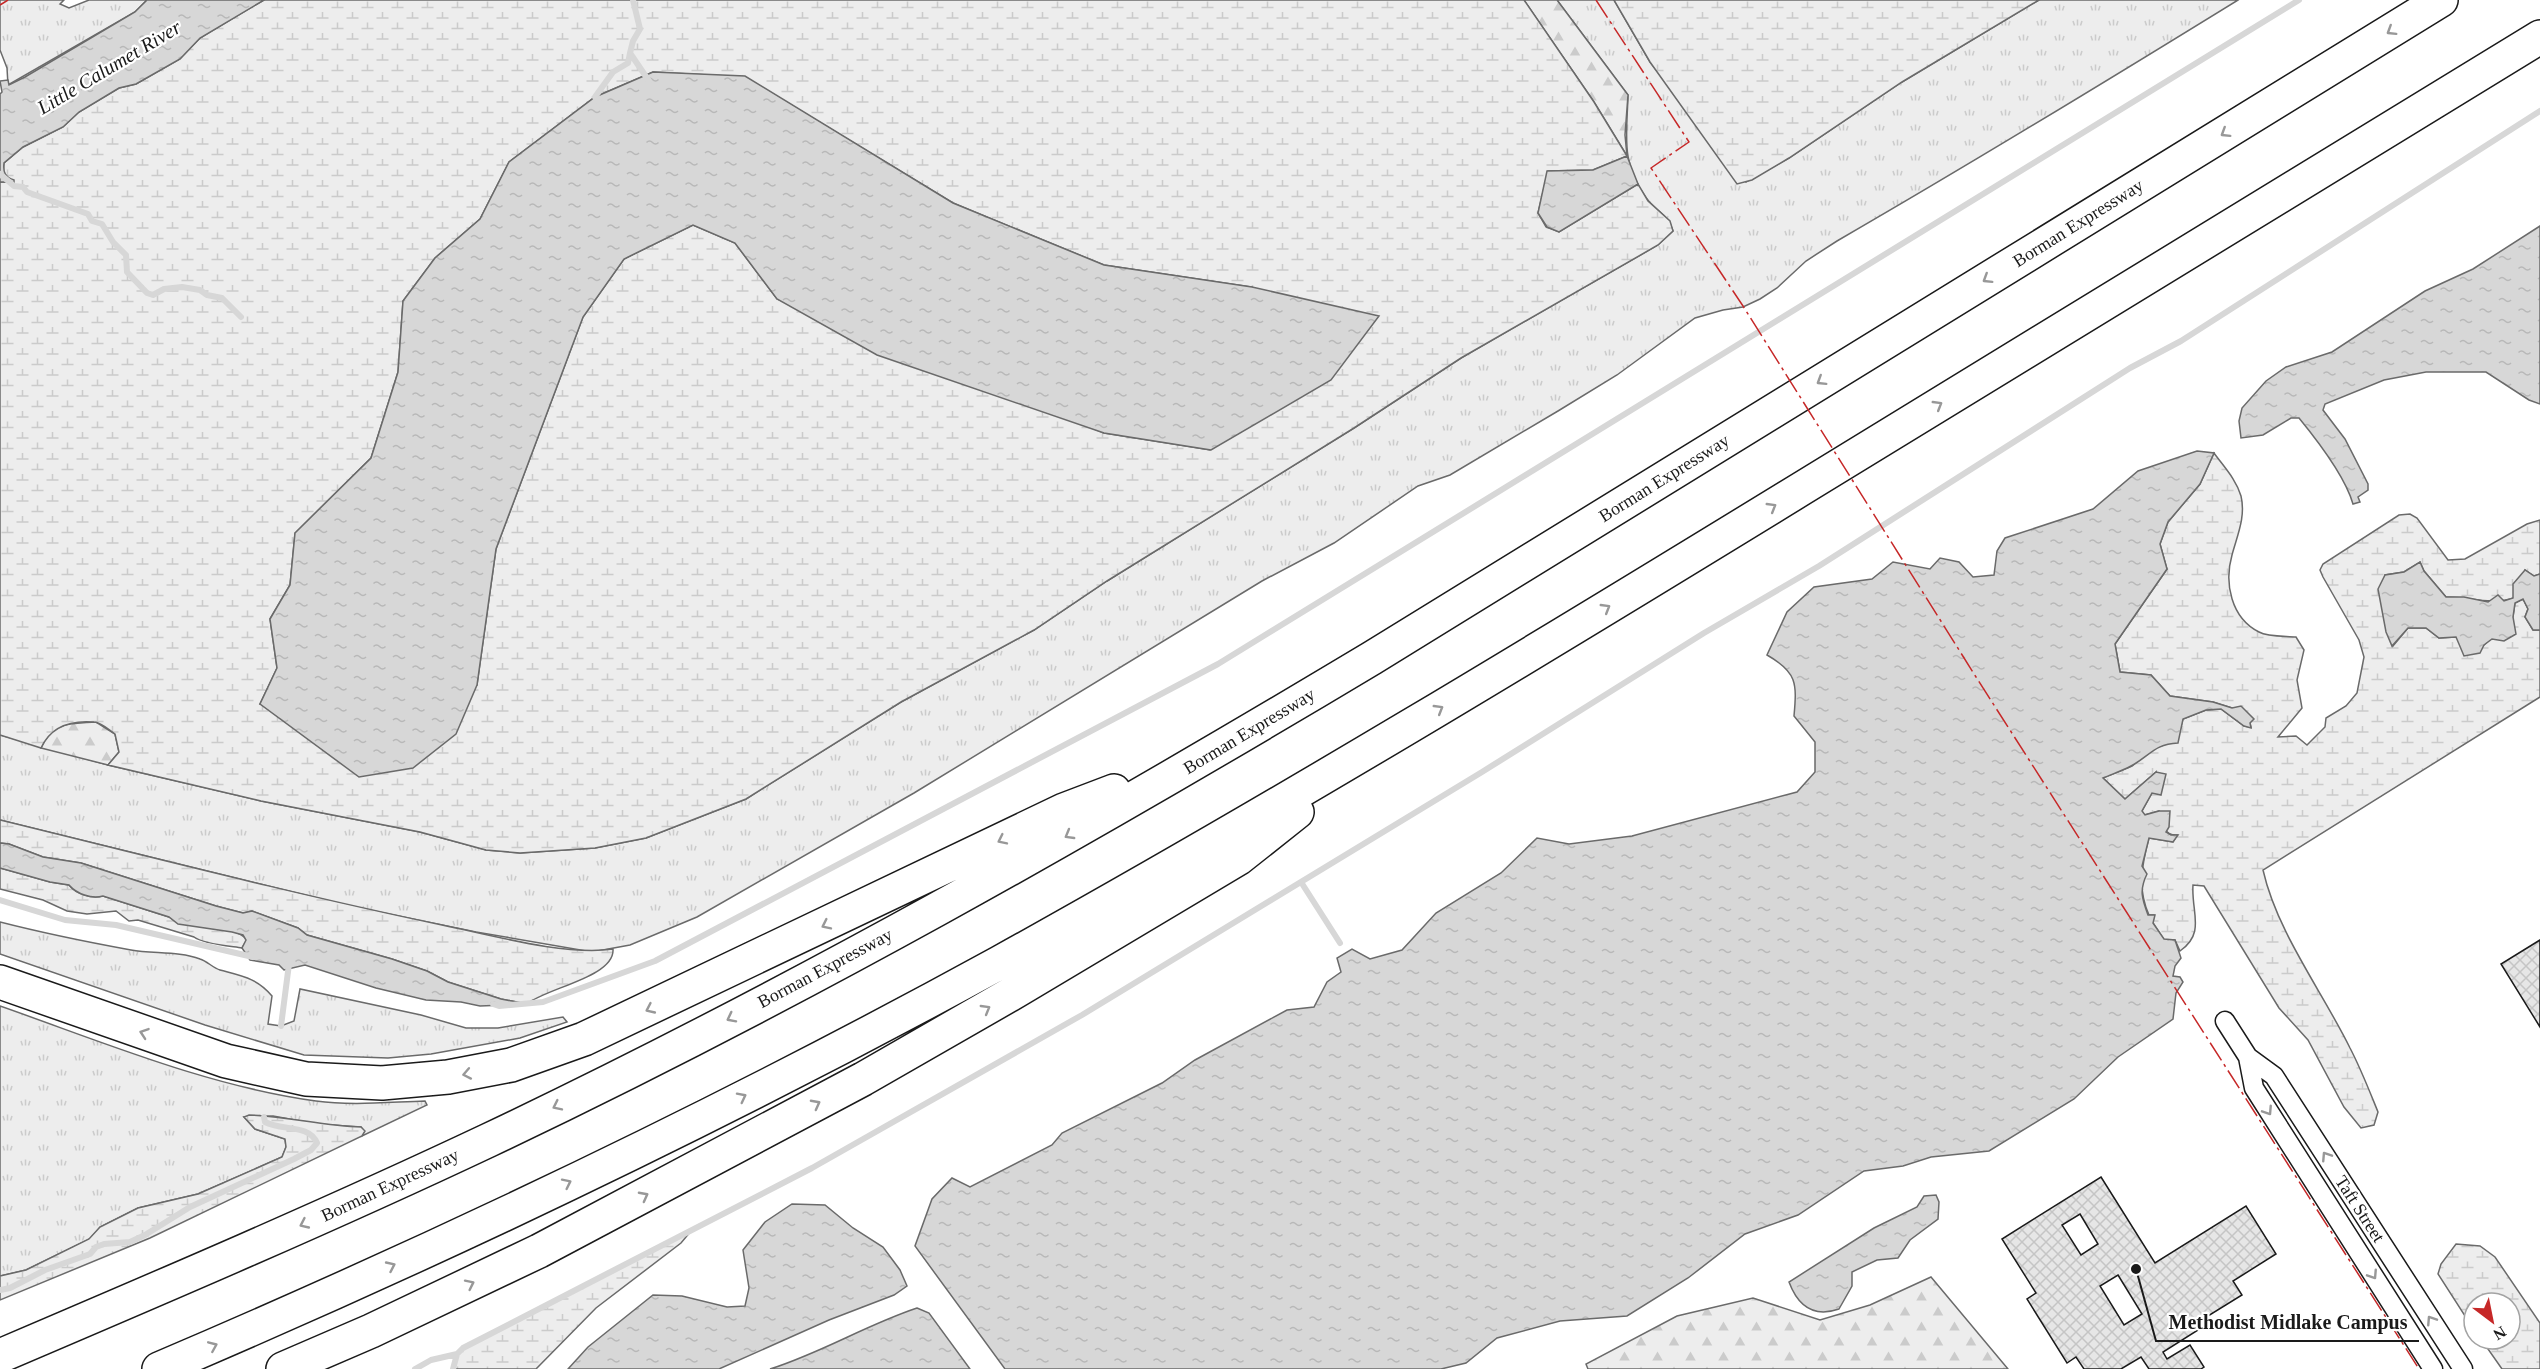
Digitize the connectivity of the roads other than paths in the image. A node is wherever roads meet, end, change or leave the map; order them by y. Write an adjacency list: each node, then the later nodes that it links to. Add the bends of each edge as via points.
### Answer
1 (2441, 0): 4 (highway, Borman Expressway, one-way to 4)
2 (2540, 37): 3 (highway, one-way to 2)
3 (1389, 740): 8 (highway, one-way to 3, via 539,1251 739,1146 1018,990 1239,858); 10 (highway, one-way to 3, via 514,1209 837,1049 996,964)
4 (1211, 754): 5 (highway, one-way to 5, via 1064,810 584,1039 511,1065 459,1075 382,1083 306,1079 226,1061); 9 (highway, Borman Expressway, one-way to 9, via 830,967 489,1140 230,1259)
5 (0, 982)
6 (2225, 1021): 7 (street, Taft Street)
7 (2248, 1057): 13 (street, Taft Street, one-way to 13, via 2254,1088); 14 (street, Taft Street, one-way to 7, via 2274,1076)
8 (371, 1331): 11 (highway); 12 (highway)
9 (0, 1356)
10 (159, 1369)
11 (283, 1369)
12 (308, 1369)
13 (2433, 1369)
14 (2463, 1369)

